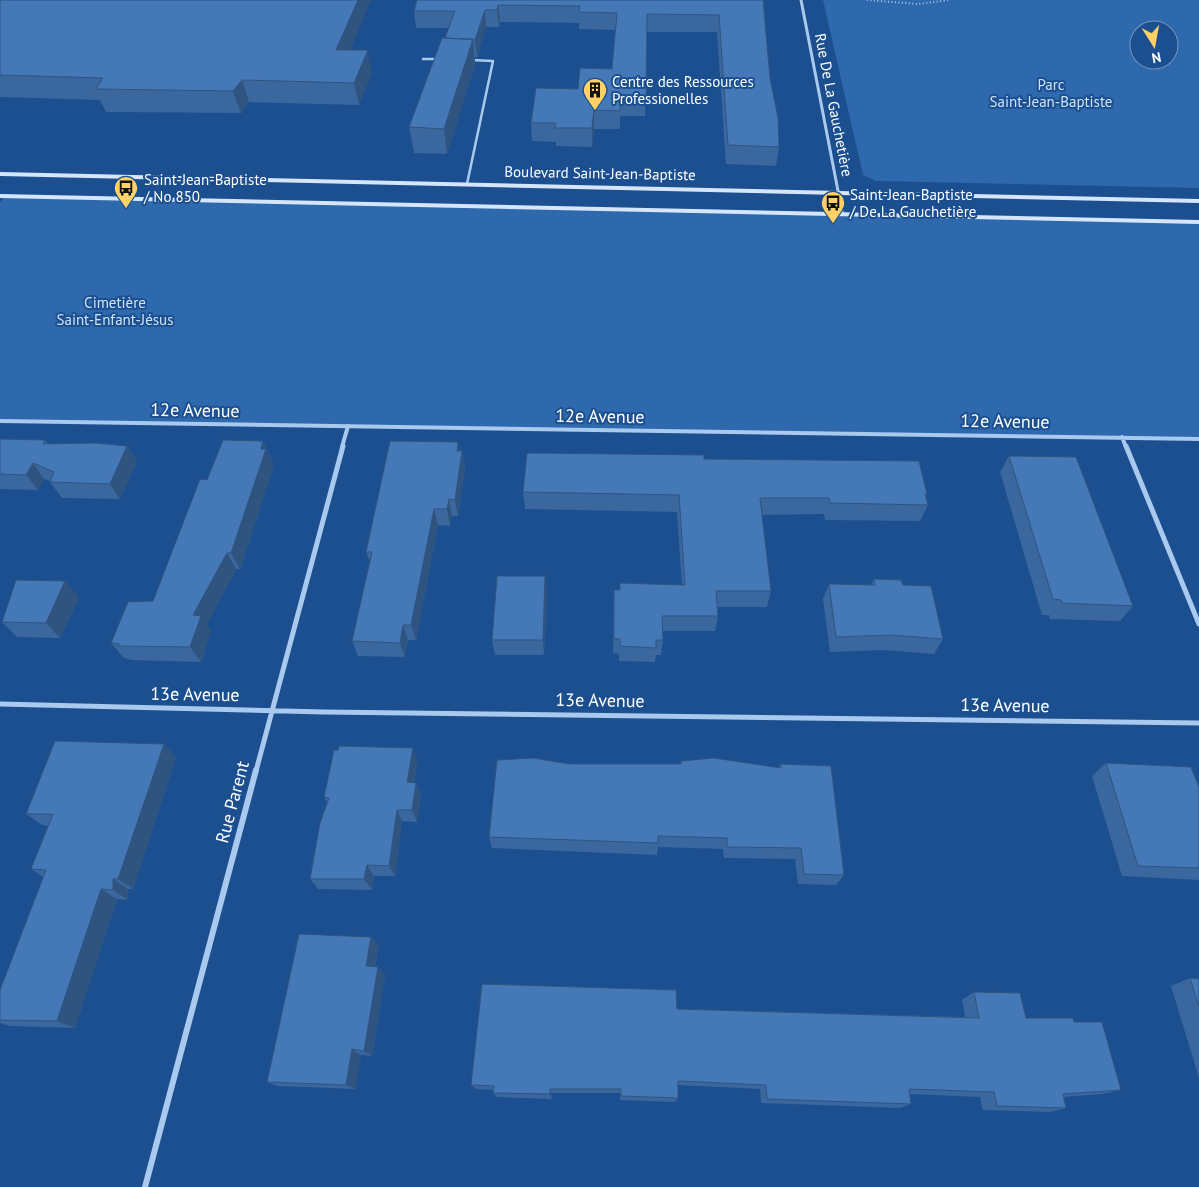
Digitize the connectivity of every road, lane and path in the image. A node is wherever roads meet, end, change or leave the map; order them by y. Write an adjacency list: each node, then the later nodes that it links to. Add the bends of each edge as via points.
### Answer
1 (801, 0): 9 (street, Rue De La Gauchetière)
2 (867, 0): 3 (path, via 918,4)
3 (950, 0)
4 (423, 59): 5 (lane)
5 (443, 60)
6 (463, 60): 8 (lane, via 493,61)
7 (0, 174): 8 (main road, Boulevard Saint-Jean-Baptiste)
8 (467, 184): 9 (main road, Boulevard Saint-Jean-Baptiste)
9 (838, 192): 11 (main road, Boulevard Saint-Jean-Baptiste); 12 (street, Rue De La Gauchetière)
10 (0, 196): 12 (main road)
11 (1199, 201)
12 (842, 214): 13 (main road)
13 (1199, 222)
14 (0, 421): 15 (street, 12e Avenue)
15 (348, 426): 16 (street, 12e Avenue); 20 (street, Rue Parent)
16 (1122, 437): 17 (street, 12e Avenue); 18 (street)
17 (1199, 439)
18 (1199, 624)
19 (0, 704): 20 (street, 13e Avenue)
20 (272, 711): 21 (street, 13e Avenue); 22 (street, Rue Parent)
21 (1199, 723)
22 (145, 1187)

